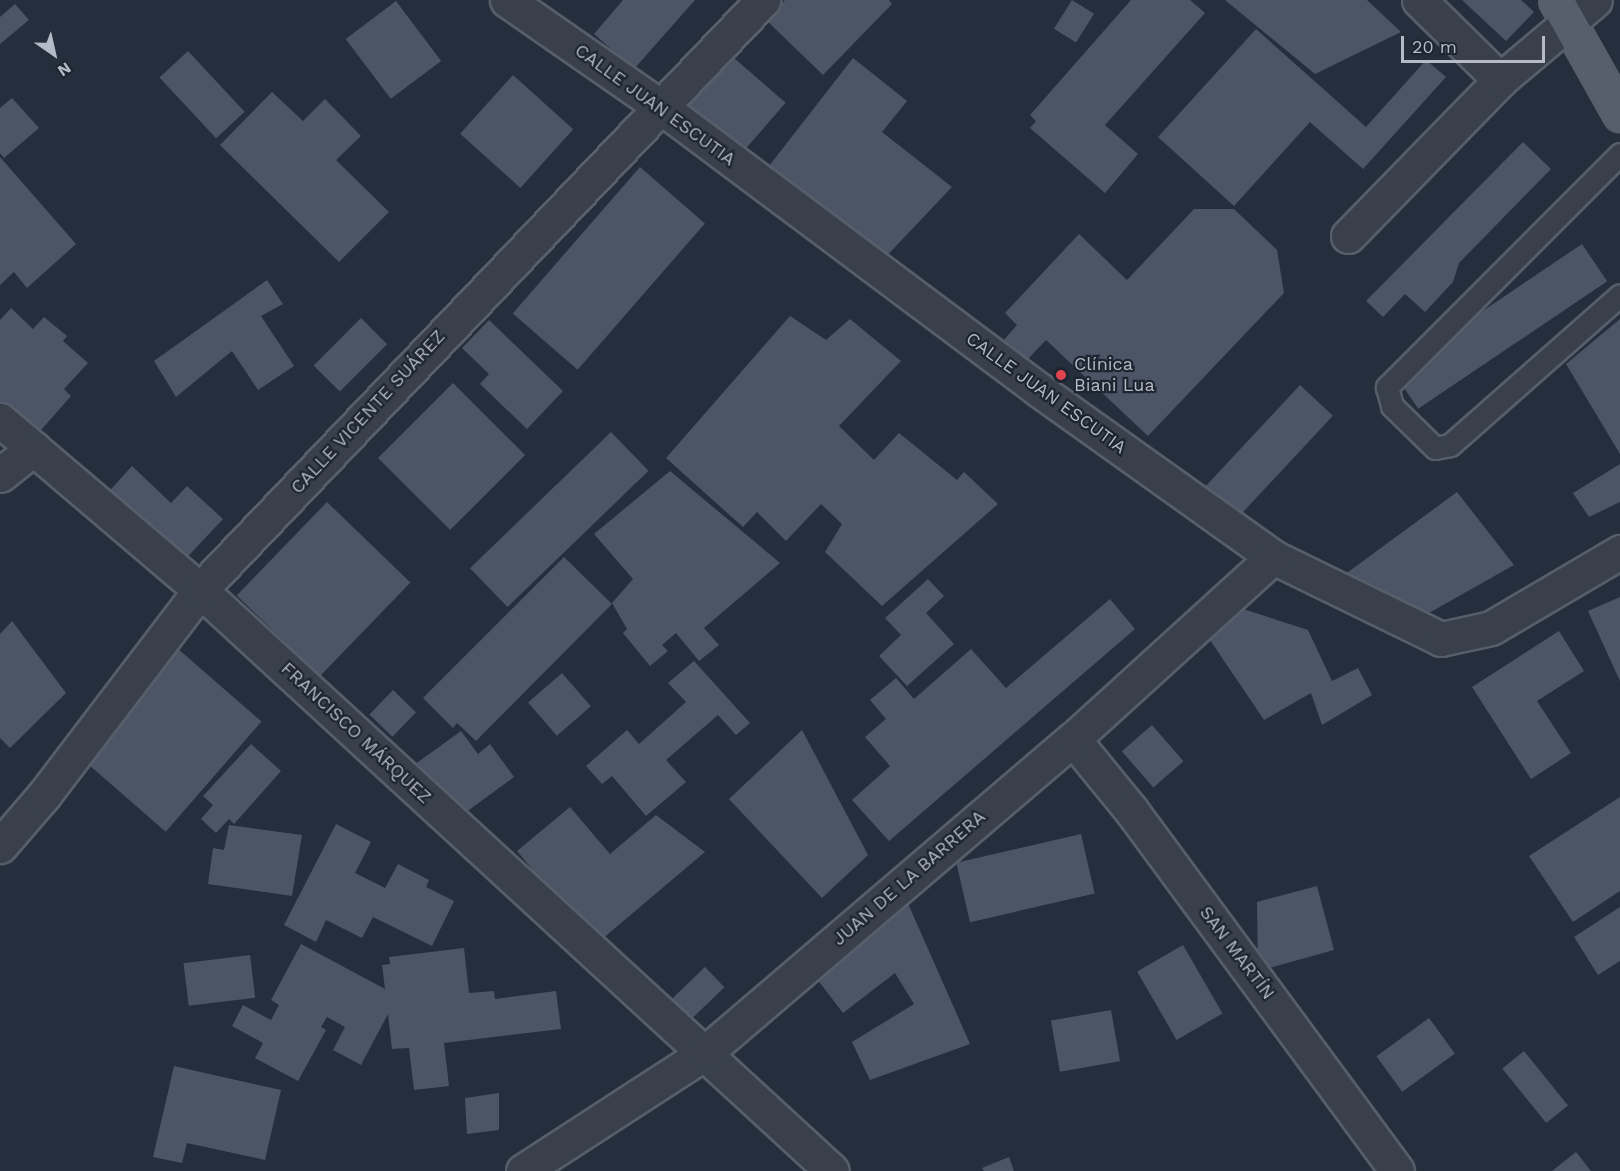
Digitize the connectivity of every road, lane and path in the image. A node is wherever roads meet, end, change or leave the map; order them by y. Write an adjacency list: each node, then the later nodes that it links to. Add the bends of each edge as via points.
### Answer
1 (507, 0): 7 (street, CALLE JUAN ESCUTIA)
2 (763, 0): 7 (street, CALLE VICENTE SUÁREZ)
3 (1419, 0): 6 (street)
4 (1595, 0): 5 (street)
5 (1562, 11): 6 (street); 8 (main road)
6 (1500, 80): 10 (street)
7 (661, 107): 16 (street, CALLE JUAN ESCUTIA, via 1040,390); 17 (street, CALLE VICENTE SUÁREZ)
8 (1620, 114)
9 (1620, 154): 11 (lane, via 1387,387 1392,406 1435,448 1450,445)
10 (1348, 236)
11 (1620, 296)
12 (0, 420): 13 (street, FRANCISCO MÁRQUEZ)
13 (34, 448): 14 (street); 17 (street, FRANCISCO MÁRQUEZ)
14 (0, 474)
15 (1620, 552): 16 (street, CALLE JUAN ESCUTIA, via 1491,628 1441,639)
16 (1273, 557): 18 (street, JUAN DE LA BARRERA)
17 (200, 590): 19 (street, CALLE VICENTE SUÁREZ, via 44,795); 20 (street, FRANCISCO MÁRQUEZ)
18 (1072, 739): 20 (street, JUAN DE LA BARRERA); 23 (street, SAN MARTÍN, via 1131,810)
19 (0, 846)
20 (705, 1053): 21 (street, JUAN DE LA BARRERA); 22 (street, FRANCISCO MÁRQUEZ)
21 (524, 1171)
22 (832, 1171)
23 (1397, 1171)

